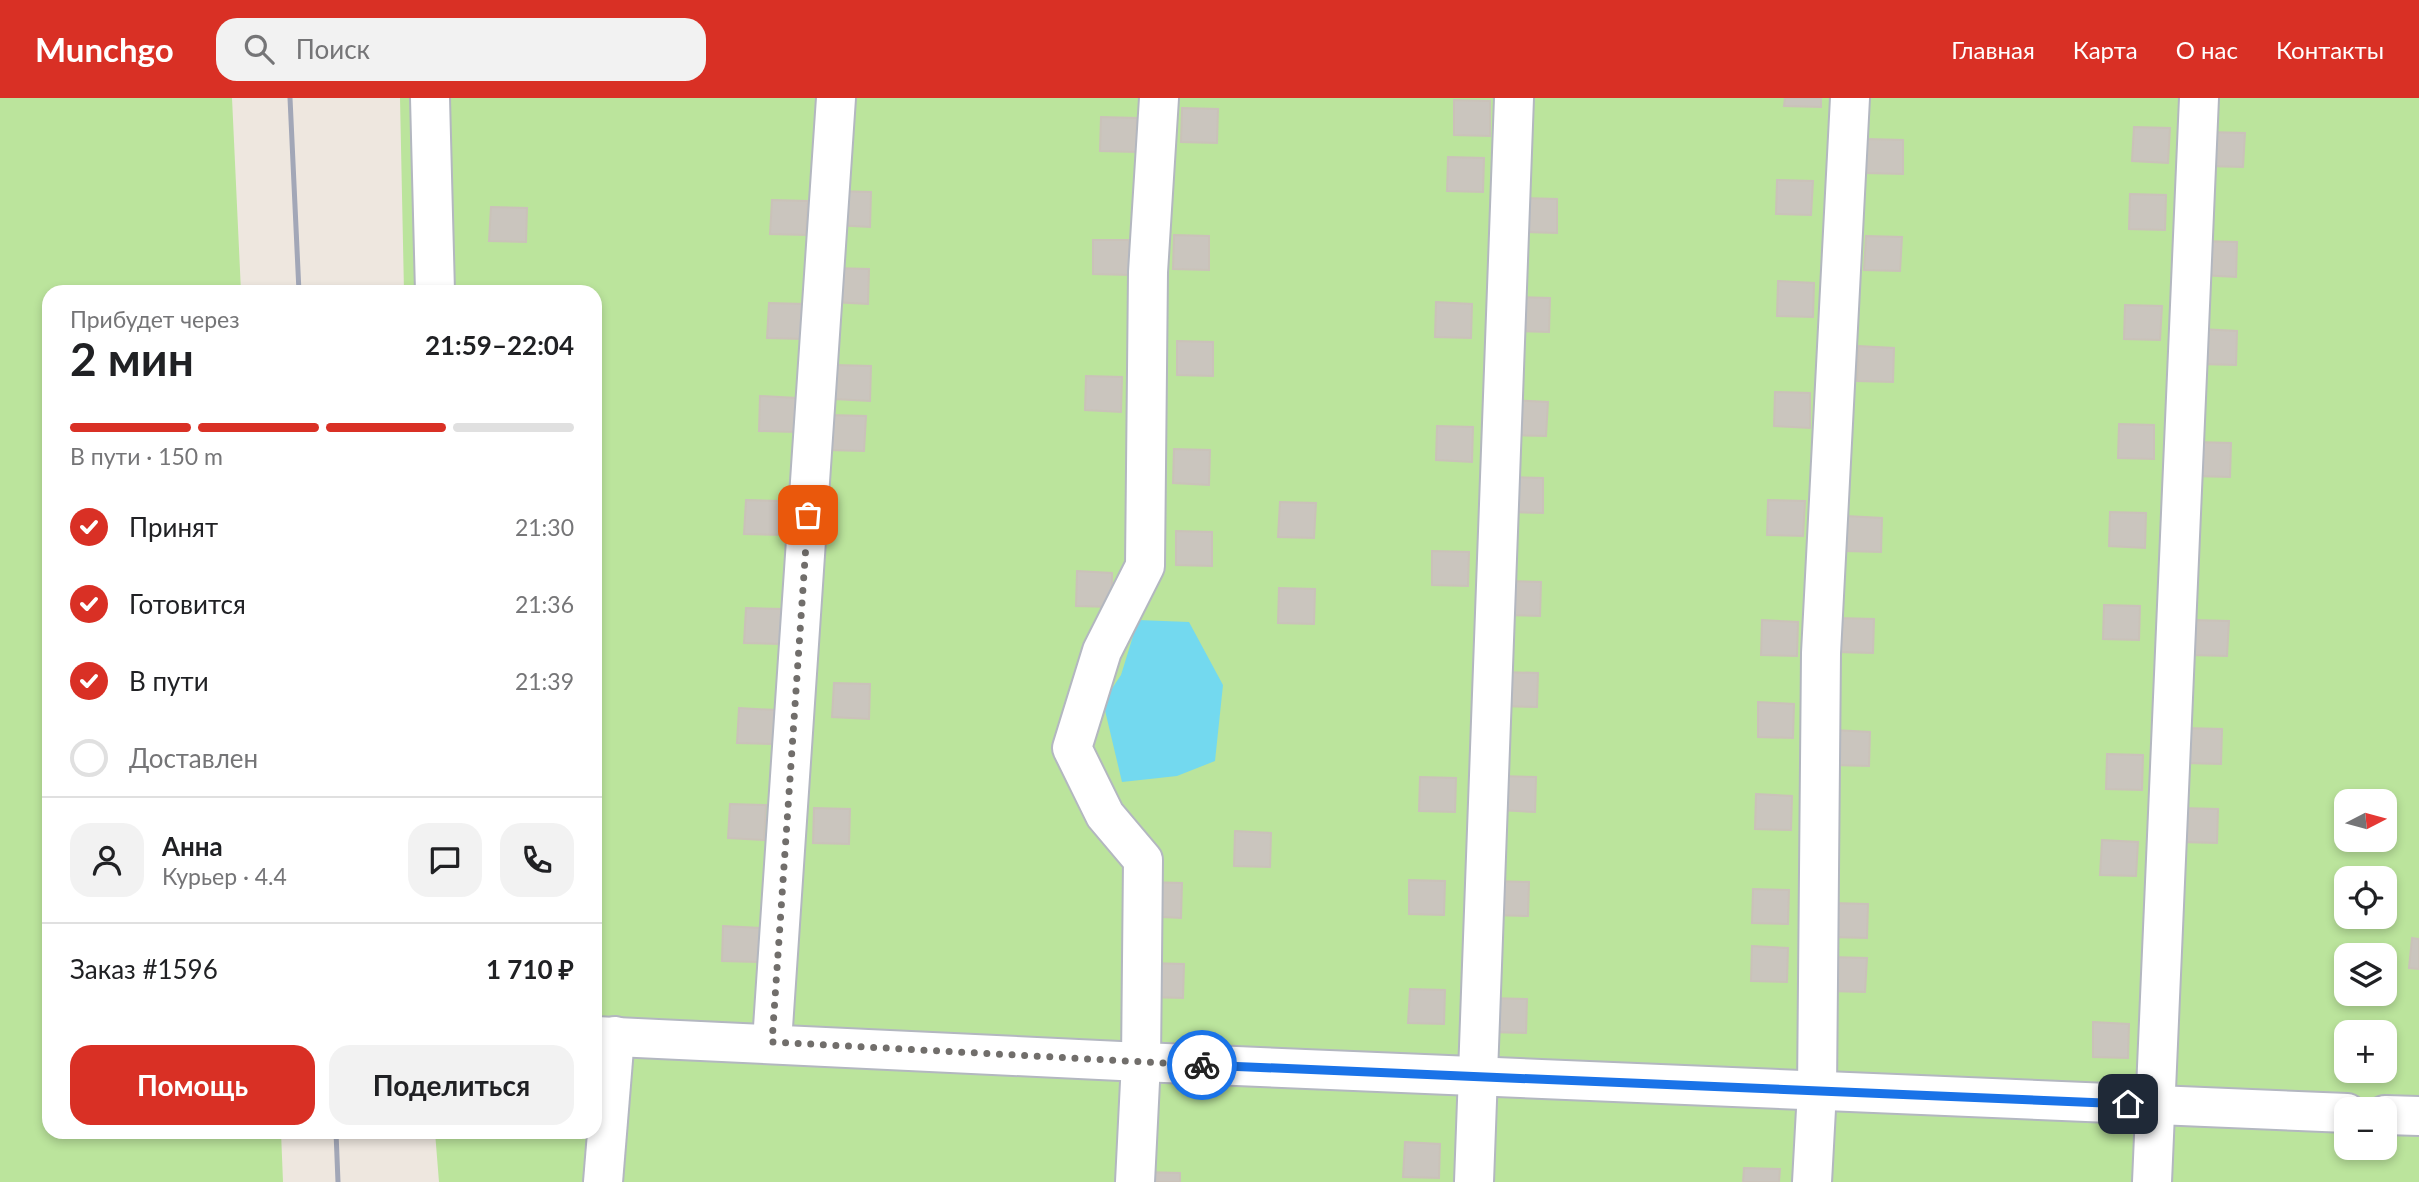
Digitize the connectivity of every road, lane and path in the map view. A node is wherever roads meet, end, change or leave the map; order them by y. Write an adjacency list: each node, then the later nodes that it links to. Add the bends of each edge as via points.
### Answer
1 (430, 98): 7 (street)
2 (836, 98): 9 (street)
3 (1159, 98): 10 (street, via 1148,272 1145,566 1102,651 1072,748 1105,815 1143,860)
4 (1514, 98): 11 (street)
5 (1850, 98): 12 (street, via 1821,653)
6 (2199, 98): 13 (street)
7 (435, 285)
8 (605, 1036): 9 (street); 17 (street)
9 (772, 1042): 10 (street)
10 (1141, 1062): 11 (street); 18 (street)
11 (1478, 1076): 12 (street); 19 (street)
12 (1817, 1091): 13 (street); 20 (street)
13 (2154, 1105): 14 (street); 21 (street)
14 (2334, 1112)
15 (2397, 1115): 16 (street)
16 (2419, 1116)
17 (603, 1182)
18 (1135, 1182)
19 (1474, 1182)
20 (1812, 1182)
21 (2152, 1182)

